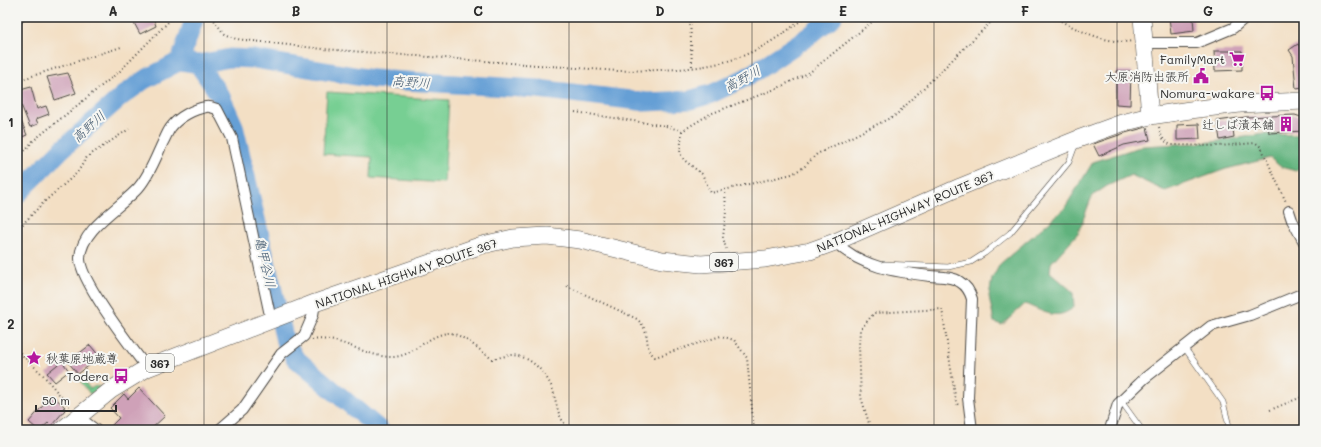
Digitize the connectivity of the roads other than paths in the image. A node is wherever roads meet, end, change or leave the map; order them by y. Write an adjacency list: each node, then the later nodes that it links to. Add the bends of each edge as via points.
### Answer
1 (1142, 17): 3 (main road)
2 (1246, 17): 3 (street, via 1233,28 1197,43)
3 (1135, 42): 5 (main road)
4 (1301, 102): 5 (main road, NATIONAL HIGHWAY ROUTE 367 / 367, via 1240,104)
5 (1150, 116): 6 (main road, NATIONAL HIGHWAY ROUTE 367 / 367)
6 (1078, 139): 8 (main road, NATIONAL HIGHWAY ROUTE 367 / 367); 10 (lane, via 1069,162 1010,233 971,262 948,267)
7 (1289, 211): 9 (street)
8 (835, 242): 10 (street, via 847,254); 12 (main road, NATIONAL HIGHWAY ROUTE 367 / 367, via 810,251 766,260 701,264 662,260 580,240 553,237 513,238 482,245)
9 (1304, 242)
10 (872, 264): 21 (street, via 894,272 948,278 959,281 969,290 972,299 968,398)
11 (1304, 293): 14 (street, via 1250,315 1211,326)
12 (315, 303): 13 (main road, NATIONAL HIGHWAY ROUTE 367 / 367); 20 (street, via 304,336 291,347 242,410)
13 (279, 317): 15 (main road, NATIONAL HIGHWAY ROUTE 367 / 367); 15 (street, via 232,138 217,109 207,106 187,114 171,126 146,177 92,232 80,252 82,270 88,281 125,340)
14 (1184, 347): 16 (street); 24 (lane, via 1223,402)
15 (147, 368): 17 (main road, NATIONAL HIGHWAY ROUTE 367 / 367, via 111,390)
16 (1121, 401): 22 (street, via 1111,426); 23 (lane)
17 (77, 416): 18 (main road, NATIONAL HIGHWAY ROUTE 367 / 367); 19 (street)
18 (62, 430)
19 (96, 430)
20 (219, 430)
21 (972, 430)
22 (1112, 430)
23 (1142, 430)
24 (1230, 430)

